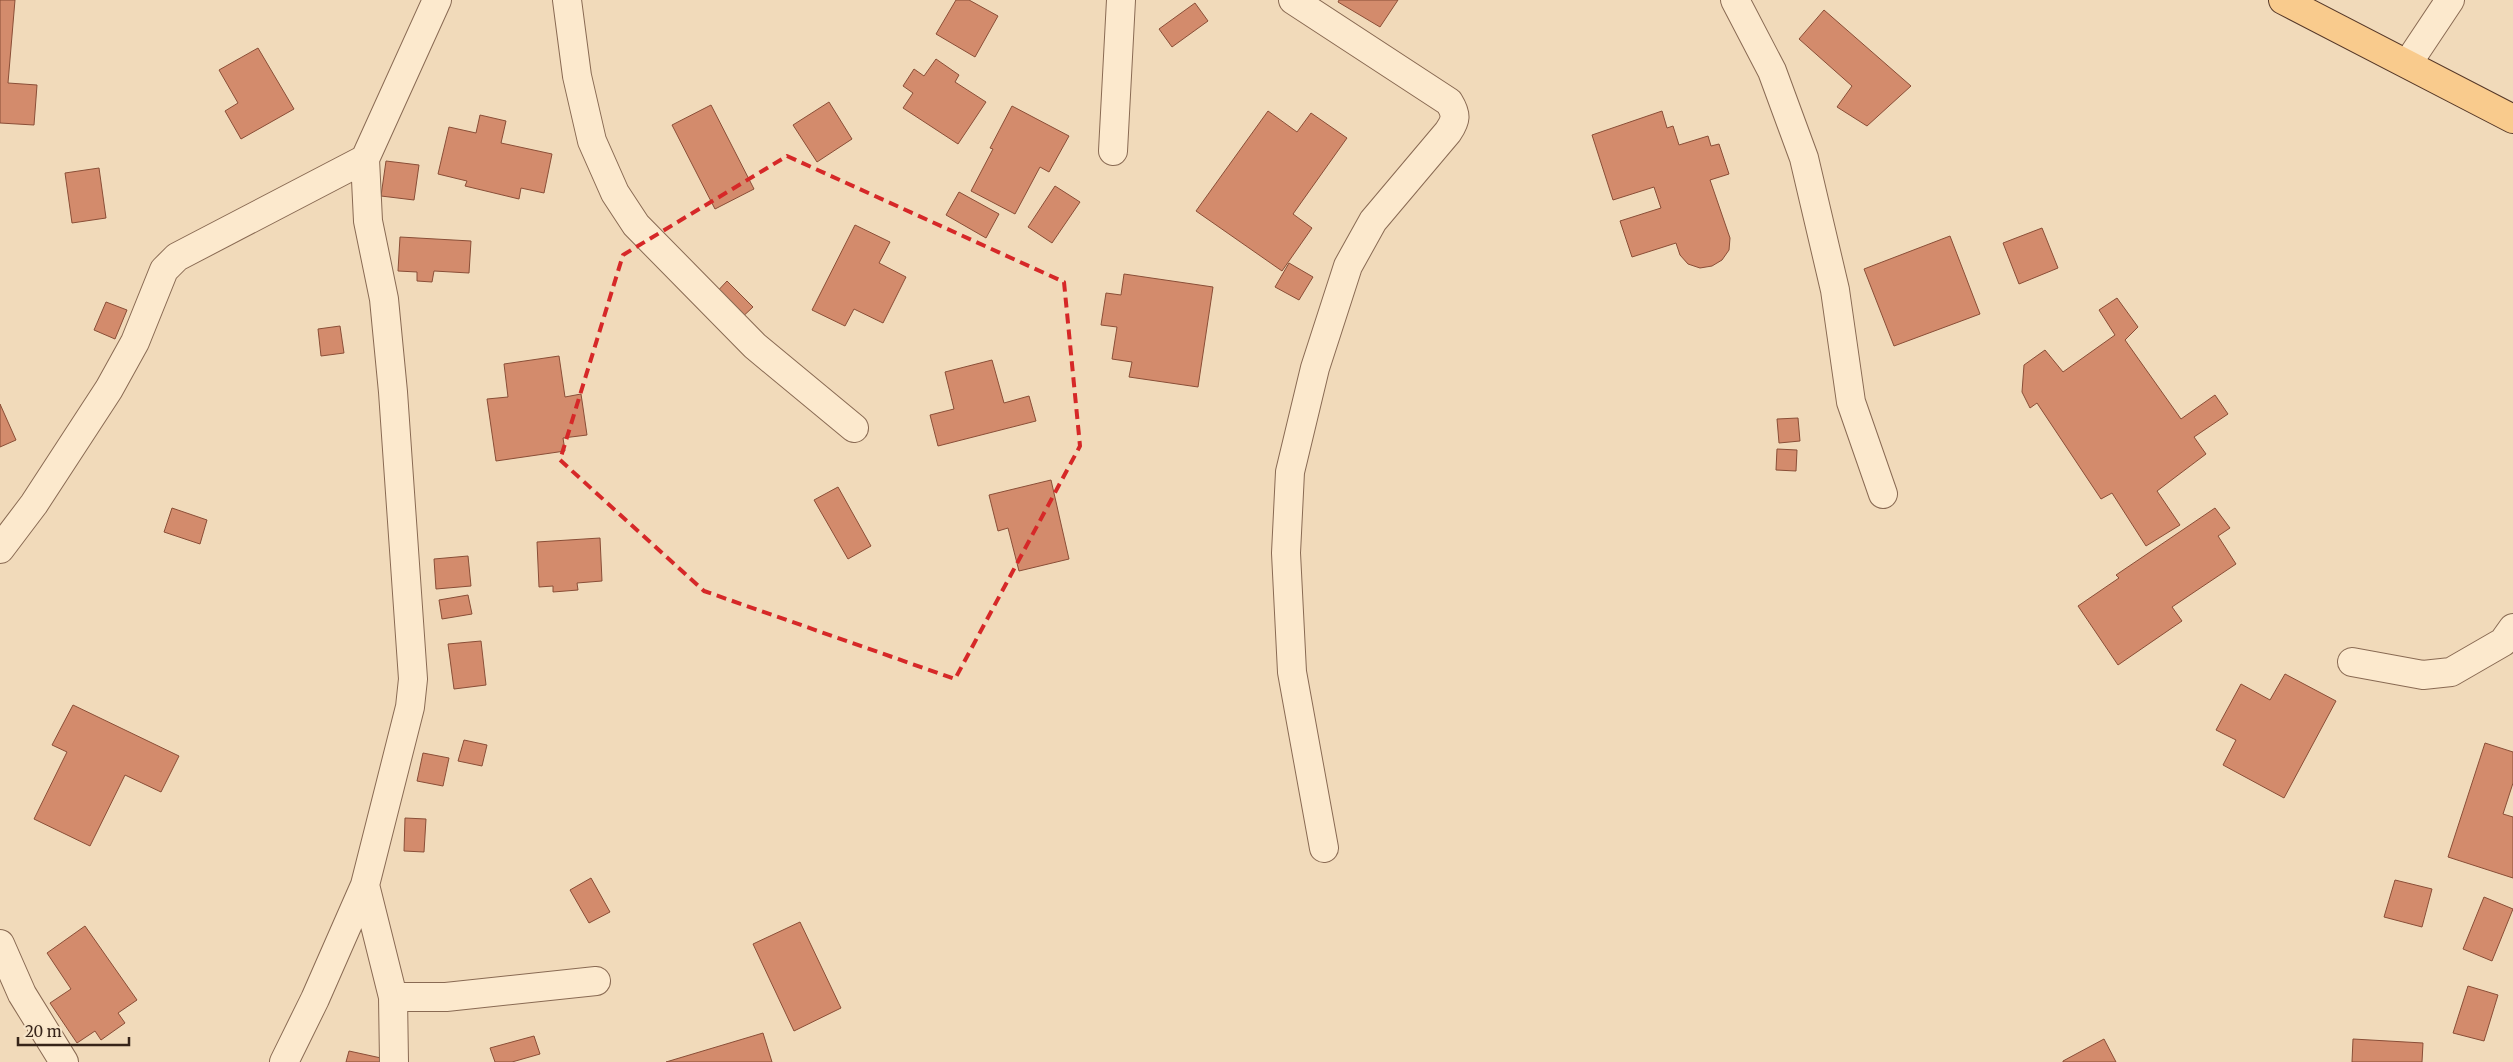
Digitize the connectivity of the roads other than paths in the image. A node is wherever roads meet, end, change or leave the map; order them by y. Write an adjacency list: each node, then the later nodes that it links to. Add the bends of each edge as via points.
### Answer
1 (437, 0): 11 (street)
2 (567, 0): 12 (street, via 577,76 592,141 615,193 636,225 755,346)
3 (1122, 0): 10 (street)
4 (1293, 0): 17 (street, via 1449,102 1455,113 1455,122 1448,132 1373,221 1348,266 1315,368 1290,472 1286,553 1292,672)
5 (1735, 0): 13 (street, via 1772,71 1804,158 1835,290 1851,402)
6 (2283, 0): 8 (main road)
7 (2450, 0): 8 (street)
8 (2408, 63): 9 (main road)
9 (2513, 119)
10 (1113, 152)
11 (365, 159): 14 (street, via 176,257 164,270 135,342 109,389 34,504); 18 (street, via 368,221 384,299 393,392 413,679 410,707)
12 (854, 428)
13 (1883, 494)
14 (0, 549)
15 (2513, 628): 16 (street, via 2503,642 2451,672 2423,676)
16 (2352, 662)
17 (1324, 848)
18 (365, 885): 21 (street); 23 (street)
19 (0, 944): 22 (street, via 22,994)
20 (596, 981): 21 (street, via 454,996)
21 (393, 997): 24 (street)
22 (64, 1062)
23 (284, 1062)
24 (394, 1062)

